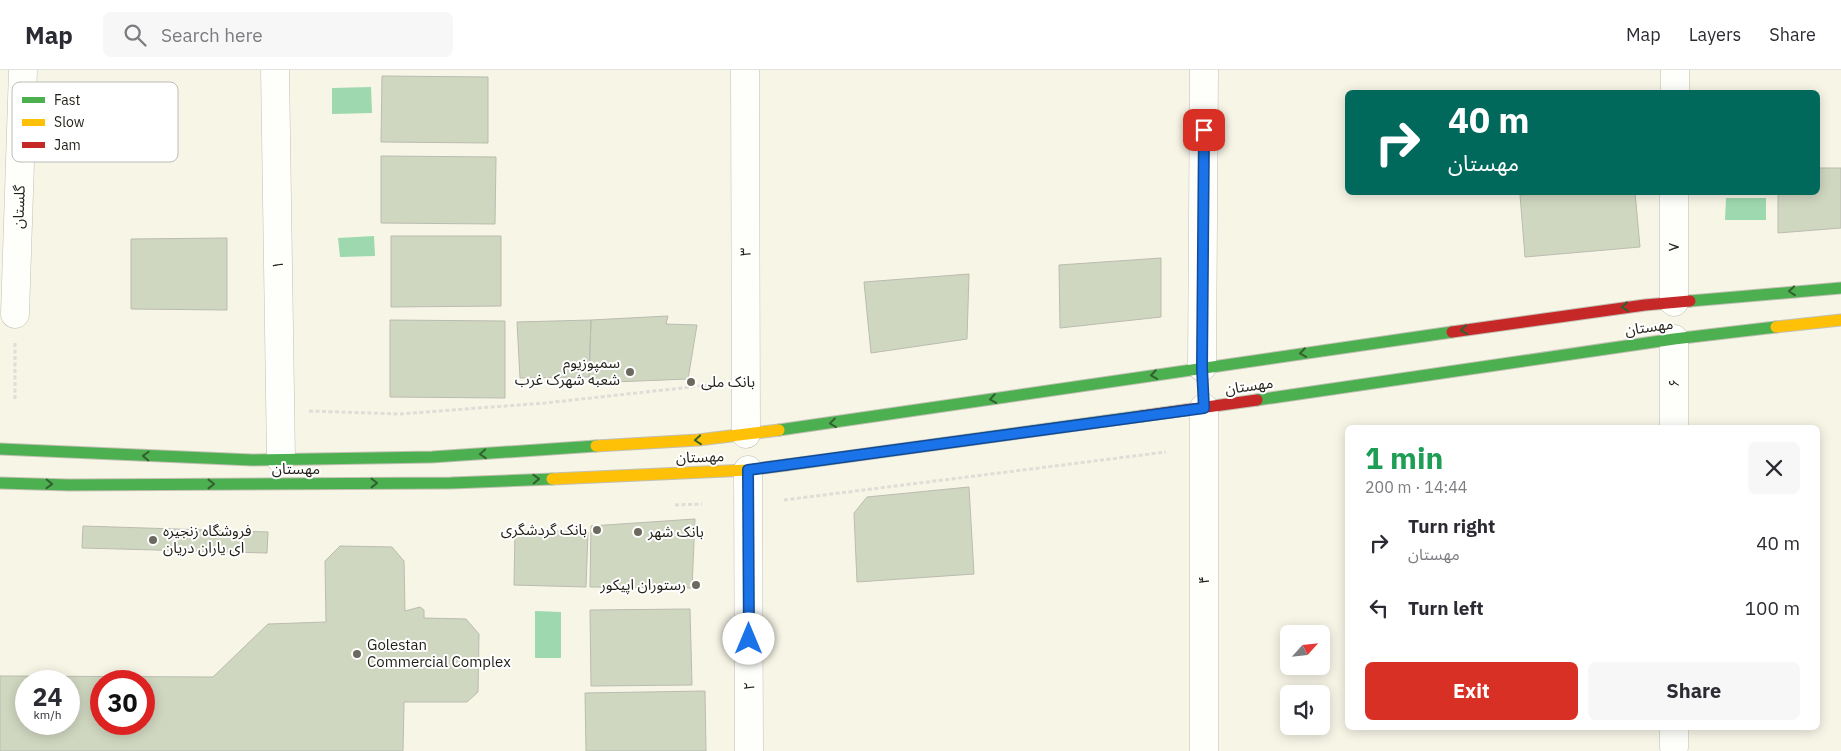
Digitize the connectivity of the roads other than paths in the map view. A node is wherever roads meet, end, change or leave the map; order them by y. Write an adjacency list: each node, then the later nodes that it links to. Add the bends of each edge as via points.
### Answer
1 (275, 70): 19 (street, ۱)
2 (745, 70): 15 (street, ۳)
3 (1204, 70): 13 (street, ۴)
4 (1675, 70): 5 (street)
5 (1675, 90)
6 (21, 162): 10 (street, گلستان)
7 (1674, 195): 9 (street, ۷)
8 (1841, 288): 9 (street, one-way to 9)
9 (1674, 307): 13 (street, one-way to 13)
10 (15, 314)
11 (1841, 320): 12 (street, مهستان)
12 (1674, 334): 13 (street, مهستان); 14 (street, ۶)
13 (1203, 388): 15 (street, one-way to 15, via 862,419); 17 (street, مهستان); 22 (street, ۴)
14 (1674, 425)
15 (746, 439): 18 (street, one-way to 18, via 698,440)
16 (0, 449): 19 (street, one-way to 16)
17 (748, 466): 18 (street, مهستان, one-way to 17); 21 (street, ۲)
18 (450, 469): 19 (street, مهستان, one-way to 18); 19 (street)
19 (281, 472): 20 (street, مهستان, one-way to 19)
20 (0, 483)
21 (749, 751)
22 (1204, 751)

